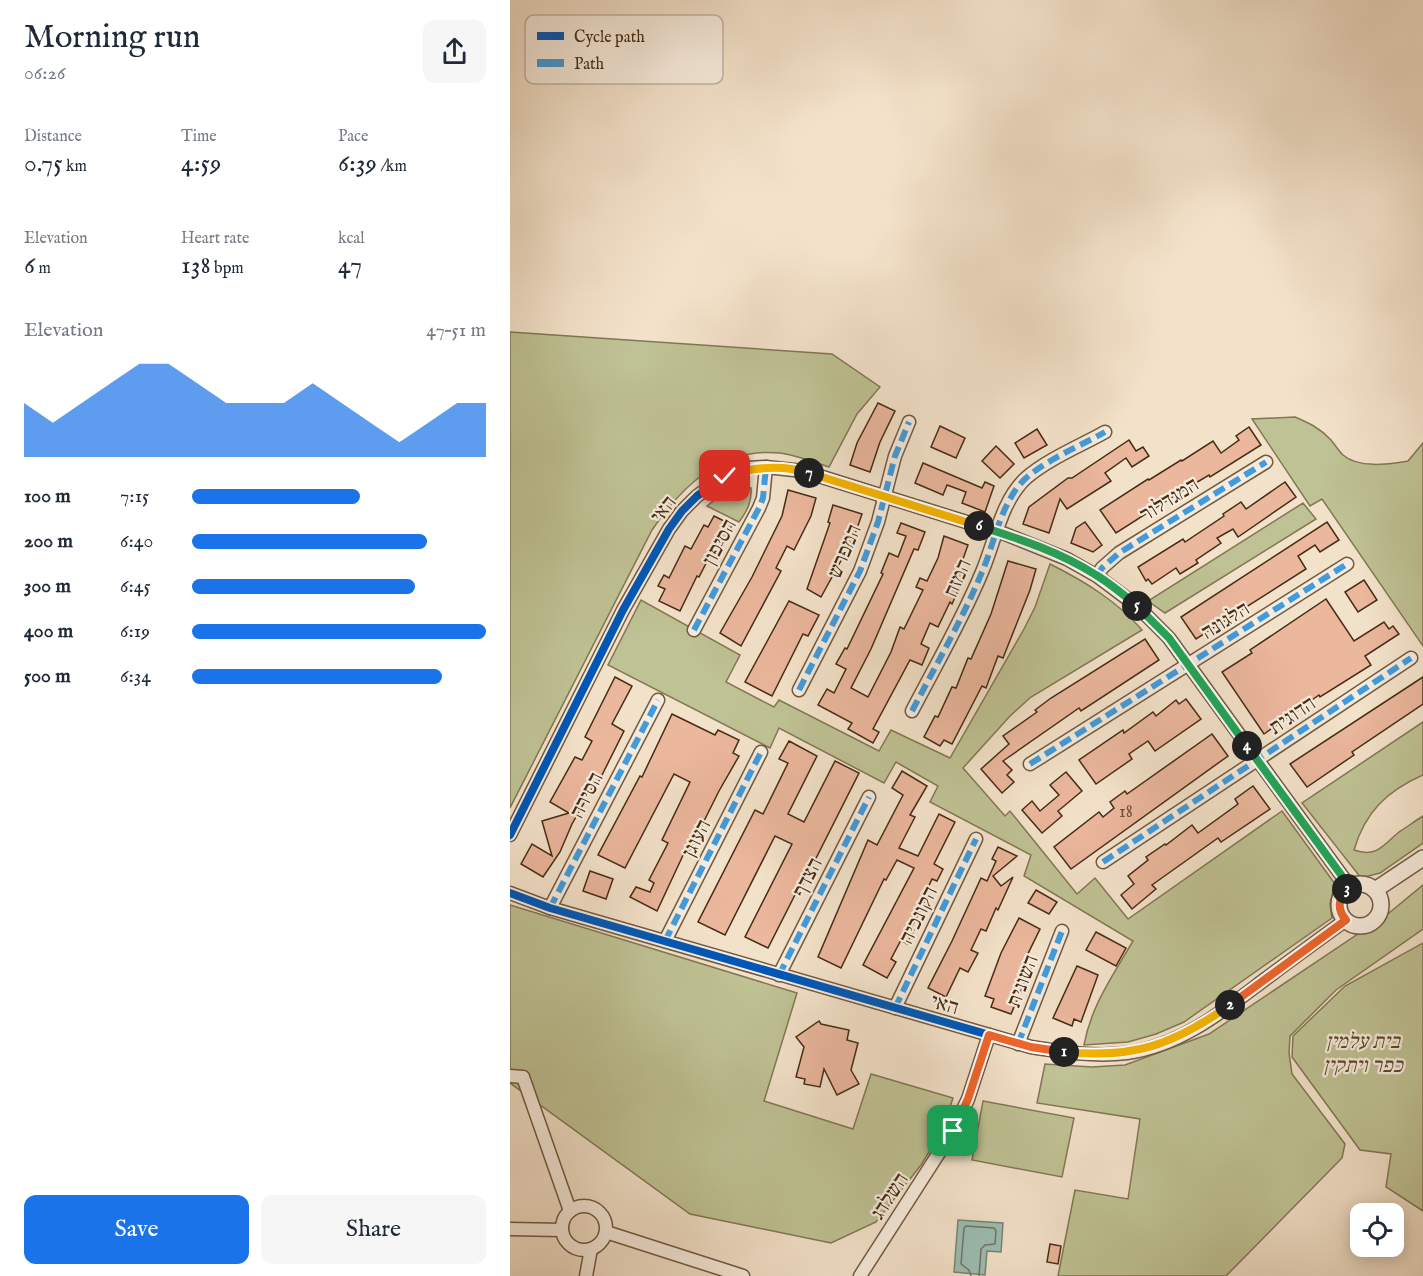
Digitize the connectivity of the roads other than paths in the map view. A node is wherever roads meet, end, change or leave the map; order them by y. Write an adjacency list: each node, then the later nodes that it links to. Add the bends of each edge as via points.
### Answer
1 (909, 422): 5 (street, המפרש)
2 (1105, 432): 6 (street, המזח, via 1026,479 1006,507)
3 (1266, 462): 8 (street, המגדלור, via 1119,553)
4 (766, 467): 5 (street, האי, via 804,471); 9 (street, הסיפון, via 759,508); 19 (street, האי, via 725,476 697,496 669,528 623,610)
5 (885, 497): 6 (street, האי); 12 (street, המפרש, via 860,571)
6 (997, 532): 8 (street, האי, via 1067,559); 14 (street, המזח, via 969,600)
7 (1347, 564): 11 (street, הלגונה)
8 (1097, 576): 11 (street, האי, via 1155,622)
9 (694, 630)
10 (1411, 658): 16 (street, הדוגית)
11 (1188, 664): 16 (street, האי); 17 (street, הלגונה)
12 (799, 690)
13 (658, 700): 26 (street, הסירה)
14 (912, 711)
15 (761, 752): 29 (street, העוגן)
16 (1258, 760): 22 (street, הדוגית); 23 (street, האי)
17 (1030, 764)
18 (869, 797): 30 (street, הצדף)
19 (510, 835)
20 (976, 839): 31 (street, הקונכיה)
21 (1423, 858): 24 (street)
22 (1103, 862)
23 (1350, 887): 24 (street, via 1364,885); 27 (street, via 1340,900 1340,912)
24 (1375, 890): 27 (street, via 1381,909 1374,921 1355,926)
25 (510, 893): 26 (street, האי)
26 (550, 908): 29 (street, האי)
27 (1346, 920): 33 (street, האי, via 1230,1005 1173,1039 1129,1053 1104,1055 1056,1052)
28 (1062, 931): 33 (street, השונית)
29 (665, 941): 30 (street, האי)
30 (779, 975): 31 (street, האי)
31 (895, 1008): 32 (street, האי)
32 (989, 1035): 33 (street, האי); 42 (street, השלדג, via 953,1131)
33 (1018, 1044)
34 (510, 1076): 35 (street, via 522,1077)
35 (570, 1211): 37 (street); 38 (street, via 583,1206 599,1211)
36 (510, 1229): 37 (street)
37 (562, 1230): 39 (street, via 570,1246)
38 (606, 1232): 39 (street, via 598,1246); 41 (street)
39 (591, 1249): 40 (street)
40 (586, 1276)
41 (743, 1276)
42 (860, 1276)

